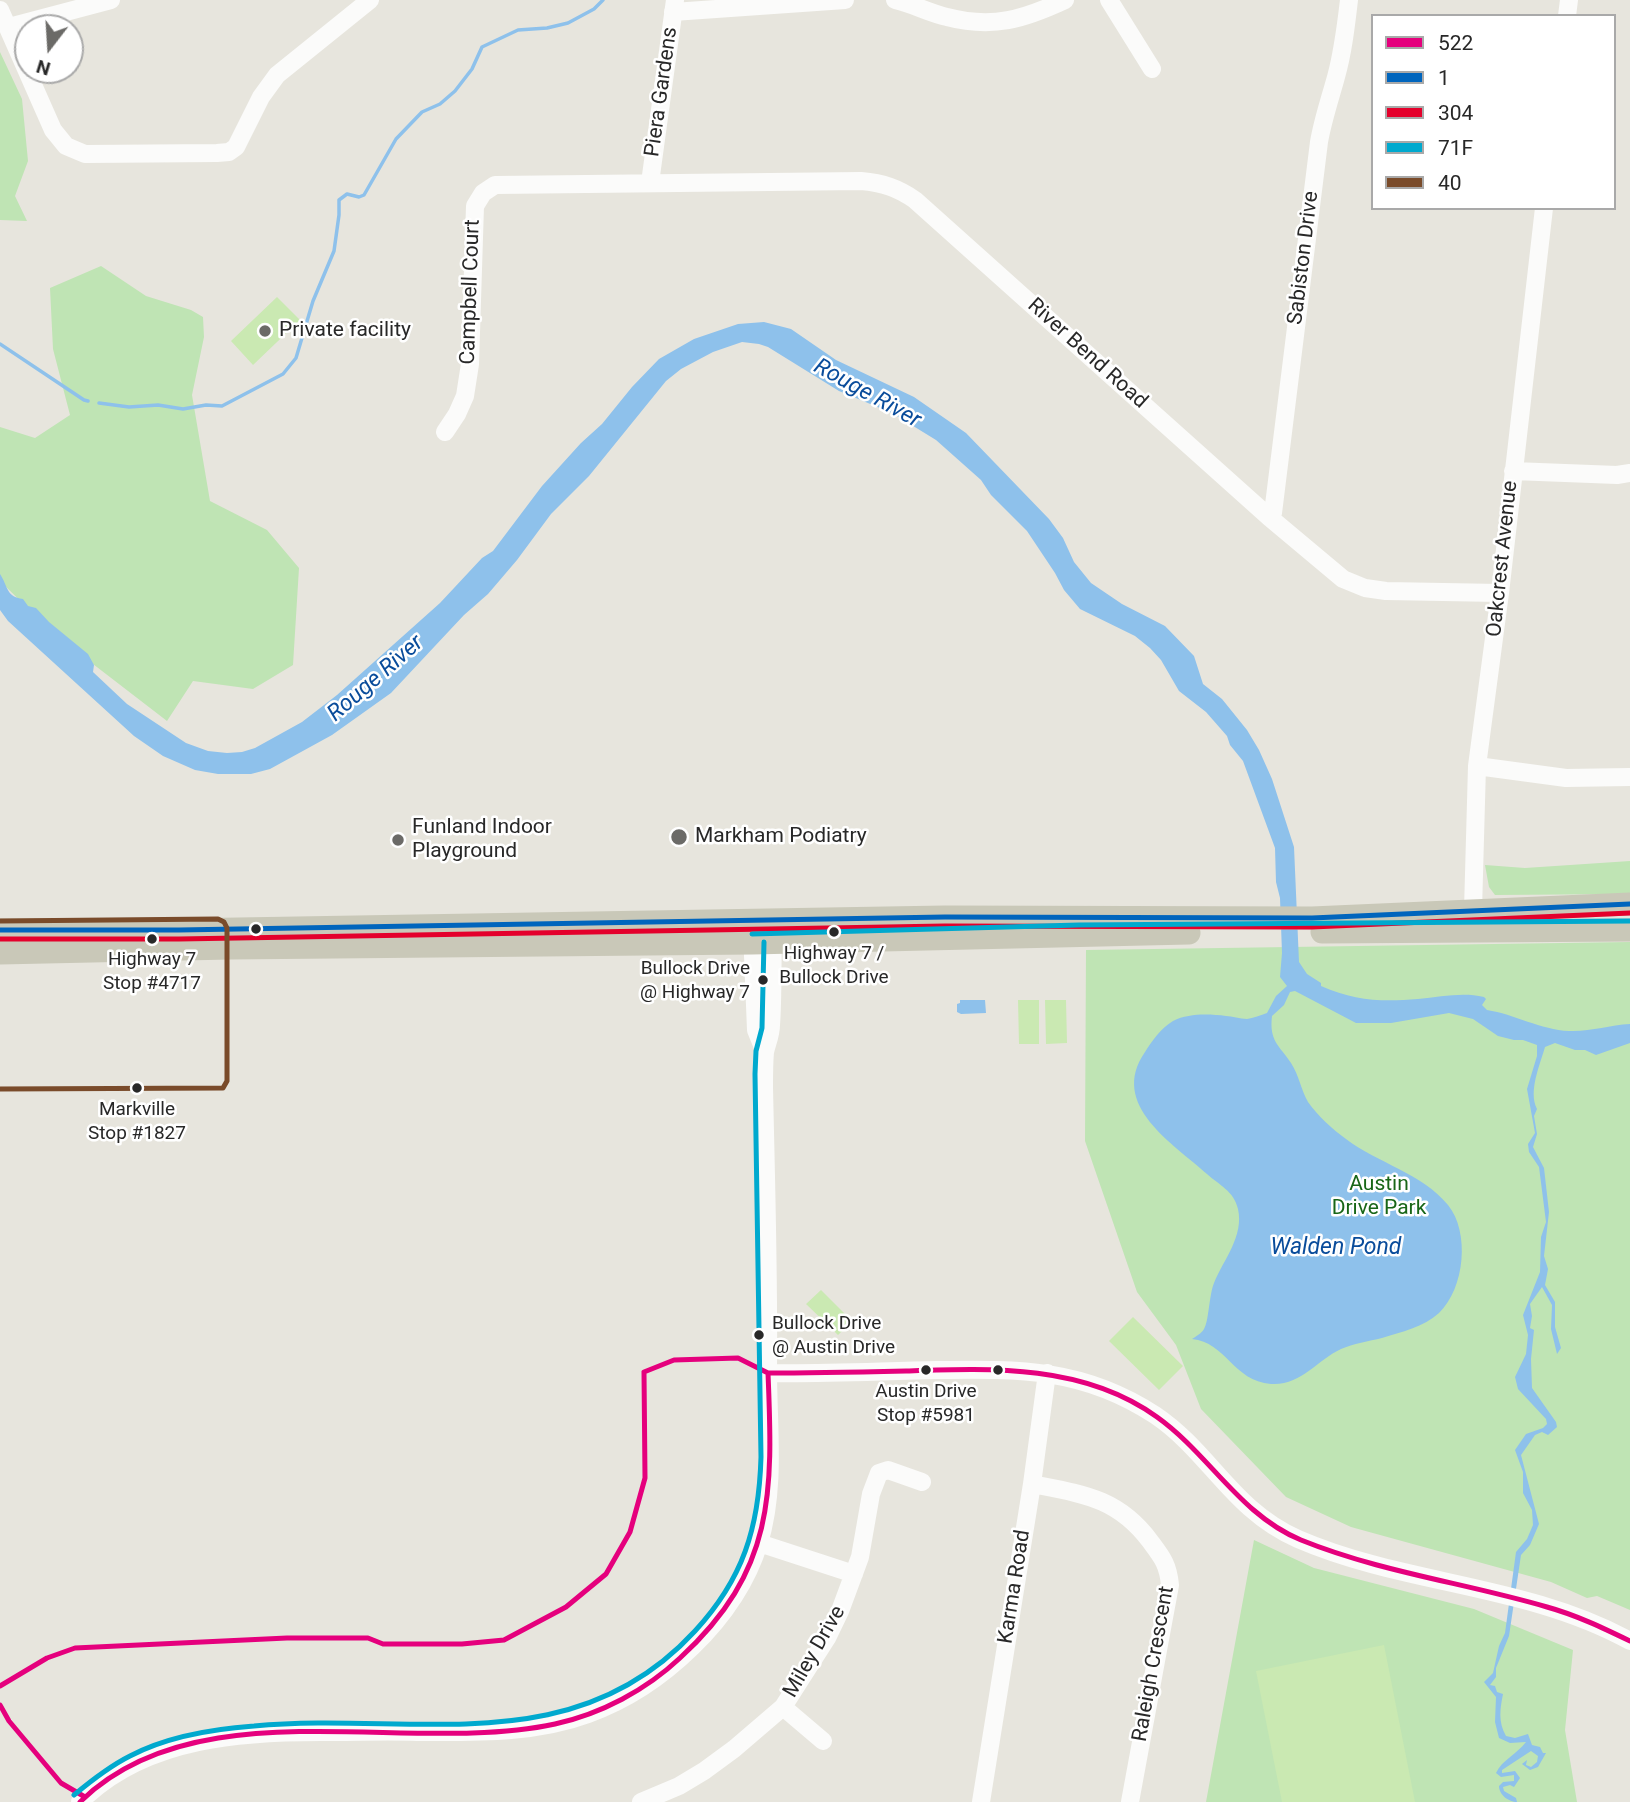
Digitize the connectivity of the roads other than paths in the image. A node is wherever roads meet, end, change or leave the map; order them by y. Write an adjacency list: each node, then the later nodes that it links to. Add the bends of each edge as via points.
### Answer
1 (111, 0): 10 (street)
2 (370, 0): 10 (street, via 277,75 236,147 216,153 99,155 66,146 53,130)
3 (845, 0): 8 (street)
4 (895, 0): 5 (street, via 944,17 981,23 1033,15)
5 (1065, 0)
6 (1109, 0): 11 (street)
7 (1349, 0): 17 (street, Sabiston Drive, via 1319,142 1275,499)
8 (674, 6): 12 (street, Piera Gardens)
9 (0, 10): 10 (street)
10 (9, 27)
11 (1152, 69)
12 (650, 183): 14 (street, Campbell Court, via 509,184 495,185 483,193 475,206 465,396); 17 (street, River Bend Road, via 861,181 900,189)
13 (1544, 210): 15 (street, Oakcrest Avenue)
14 (445, 432)
15 (1513, 471): 16 (street); 18 (street, Oakcrest Avenue)
16 (1630, 473)
17 (1269, 517): 18 (street, River Bend Road, via 1343,579 1365,588)
18 (1500, 593): 19 (street, Oakcrest Avenue)
19 (1478, 766): 20 (street, via 1566,778); 22 (street, Oakcrest Avenue)
20 (1630, 777)
21 (1630, 904): 22 (main road)
22 (1473, 910): 23 (main road)
23 (1312, 925): 25 (main road); 26 (main road, via 945,917)
24 (0, 930): 26 (main road)
25 (1630, 930)
26 (759, 935): 27 (main road); 28 (street, via 756,1030 765,1052)
27 (0, 953)
28 (768, 1373): 29 (street); 32 (street, via 770,1469)
29 (1047, 1373): 31 (street, Karma Road); 34 (street, via 1089,1382 1157,1417 1185,1439 1242,1503 1297,1538 1338,1554 1553,1609)
30 (922, 1482): 33 (street, Miley Drive, via 888,1471 879,1473)
31 (1032, 1485): 39 (street, Karma Road); 40 (street, Raleigh Crescent, via 1092,1496 1113,1505 1136,1523 1169,1567 1170,1585)
32 (759, 1543): 33 (street); 37 (street, via 731,1598 697,1642 659,1676 590,1714 555,1724 475,1732 317,1731 203,1741 148,1758 120,1772)
33 (854, 1574): 35 (street, Miley Drive, via 827,1638)
34 (1630, 1641)
35 (783, 1707): 36 (street); 38 (street, Miley Drive, via 704,1771)
36 (823, 1741)
37 (84, 1800)
38 (641, 1802)
39 (981, 1802)
40 (1130, 1802)

